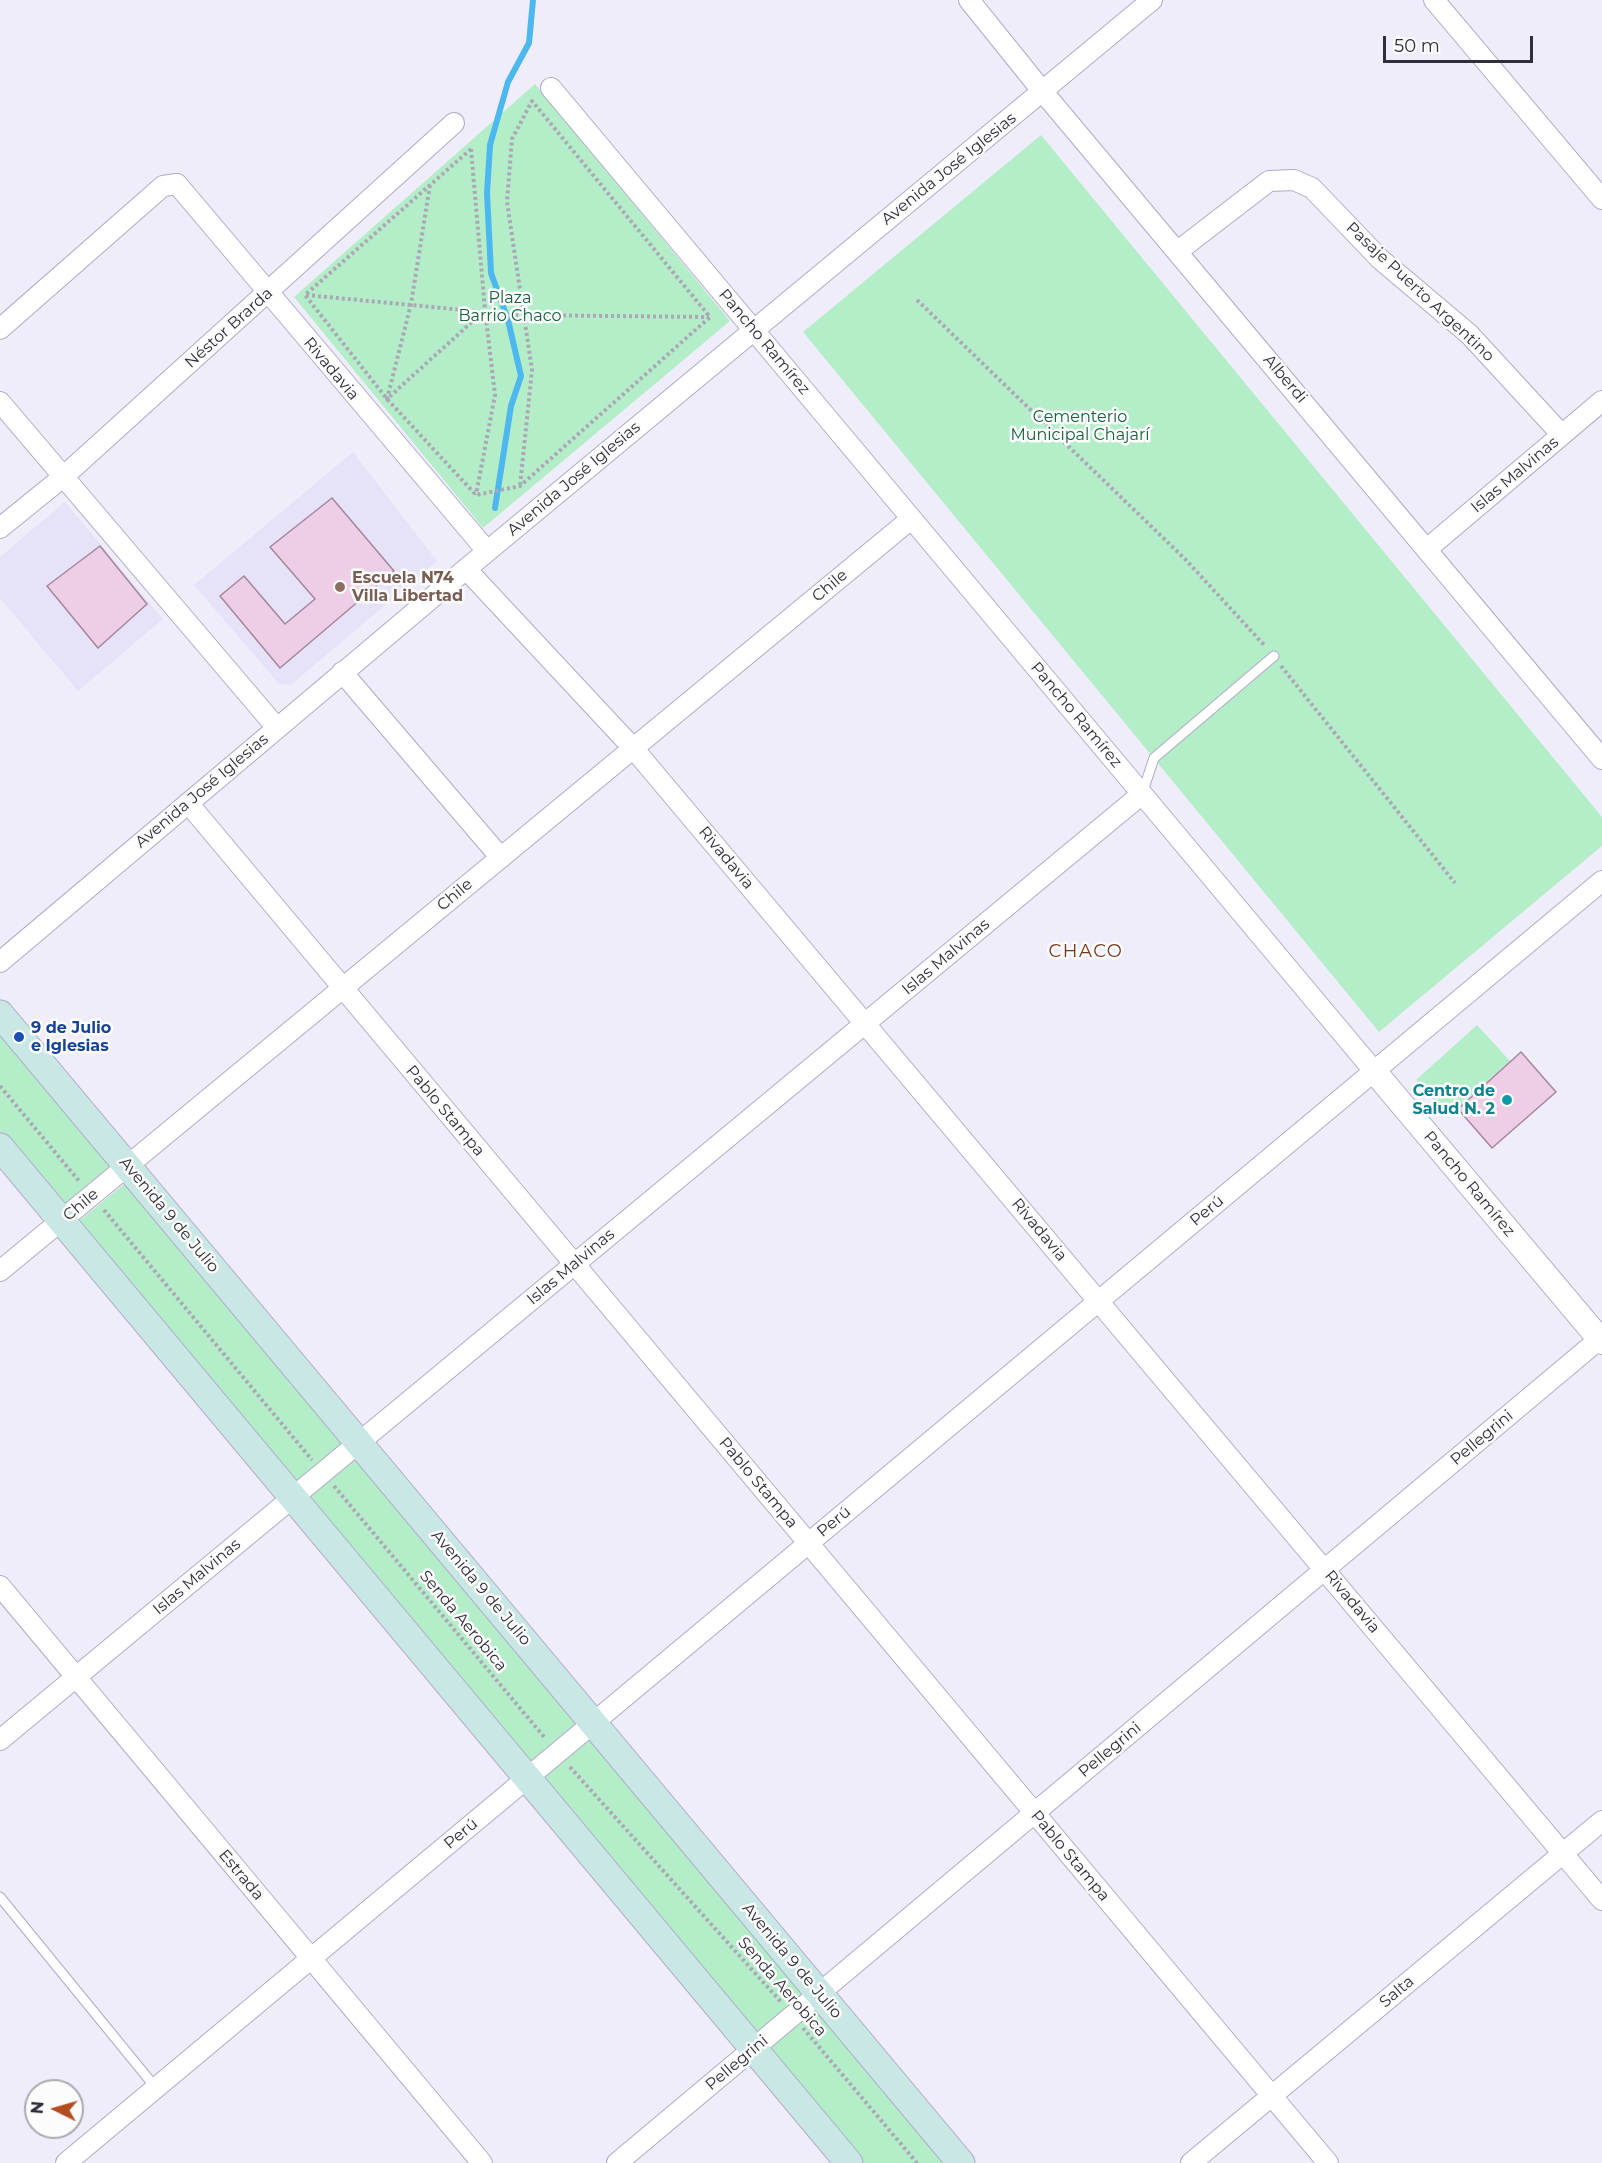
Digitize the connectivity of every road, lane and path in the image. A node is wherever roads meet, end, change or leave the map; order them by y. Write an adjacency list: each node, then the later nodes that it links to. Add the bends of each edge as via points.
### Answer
1 (969, 0): 5 (street, Alberdi)
2 (1152, 0): 5 (street, Avenida José Iglesias)
3 (1434, 0): 8 (street)
4 (550, 88): 18 (street, Pancho Ramírez)
5 (1043, 92): 9 (street, Alberdi); 18 (street, Avenida José Iglesias)
6 (454, 123): 10 (street, Néstor Brarda)
7 (430, 185): 11 (path); 13 (path); 14 (path, via 471,149)
8 (1602, 199)
9 (1178, 251): 22 (street, Pasaje Puerto Argentino, via 1269,181 1294,180 1312,188 1380,259 1470,334); 28 (street, Alberdi)
10 (267, 293): 17 (street, Rivadavia, via 177,184 163,186); 23 (street, Néstor Brarda); 29 (street, Rivadavia)
11 (305, 295): 13 (path); 19 (path)
12 (917, 300): 31 (path, via 1186,560)
13 (411, 304): 14 (path); 19 (path)
14 (485, 310): 15 (path); 19 (path); 25 (path, via 495,395)
15 (524, 316): 16 (path); 16 (path, via 507,202 512,140 532,101); 24 (path, via 532,370)
16 (710, 317): 24 (path)
17 (0, 329)
18 (753, 329): 26 (street, Pancho Ramírez); 29 (street, Avenida José Iglesias)
19 (387, 399): 25 (path)
20 (1602, 401): 22 (street, Islas Malvinas)
21 (0, 402): 23 (street)
22 (1562, 435): 28 (street, Islas Malvinas)
23 (63, 477): 27 (street, Néstor Brarda); 33 (street)
24 (520, 486): 25 (path)
25 (476, 495)
26 (911, 519): 34 (street, Chile); 36 (street, Pancho Ramírez)
27 (0, 528)
28 (1427, 549): 35 (street, Alberdi)
29 (487, 551): 30 (street, Avenida José Iglesias)
30 (466, 569): 32 (street, Avenida José Iglesias); 34 (street, Rivadavia)
31 (1274, 656): 36 (lane, via 1154,758); 40 (path)
32 (342, 672): 33 (street, Avenida José Iglesias); 38 (street)
33 (277, 728): 37 (street, Avenida José Iglesias)
34 (633, 748): 38 (street, Chile); 44 (street, Rivadavia)
35 (1602, 759)
36 (1142, 794): 44 (street, Islas Malvinas); 45 (street, Pancho Ramírez)
37 (188, 803): 41 (street, Avenida José Iglesias); 42 (street, Pablo Stampa)
38 (501, 858): 42 (street, Chile)
39 (1602, 881): 45 (street, Perú)
40 (1455, 883)
41 (0, 962)
42 (343, 988): 48 (street, Chile); 51 (street, Pablo Stampa)
43 (0, 1014): 48 (main road, Avenida 9 de Julio)
44 (865, 1024): 51 (street, Islas Malvinas); 53 (street, Rivadavia)
45 (1374, 1071): 53 (street, Perú); 54 (street, Pancho Ramírez)
46 (0, 1086): 49 (path, Senda Aerobica)
47 (0, 1147): 50 (main road)
48 (128, 1166): 49 (street, Chile); 55 (main road, Avenida 9 de Julio)
49 (92, 1196): 50 (street, Chile); 56 (path, Senda Aerobica)
50 (62, 1221): 52 (street, Chile); 57 (main road)
51 (574, 1264): 55 (street, Islas Malvinas); 58 (street, Pablo Stampa)
52 (0, 1271)
53 (1099, 1301): 58 (street, Perú); 59 (street, Rivadavia)
54 (1601, 1340): 59 (street, Pellegrini)
55 (359, 1443): 56 (street, Islas Malvinas); 62 (main road, Avenida 9 de Julio)
56 (323, 1472): 57 (street, Islas Malvinas); 64 (path, Senda Aerobica)
57 (293, 1497): 61 (street, Islas Malvinas); 65 (main road)
58 (808, 1543): 62 (street, Perú); 66 (street, Pablo Stampa)
59 (1325, 1570): 66 (street, Pellegrini); 68 (street, Rivadavia)
60 (0, 1586): 61 (street, Estrada)
61 (76, 1677): 63 (street, Islas Malvinas); 71 (street, Estrada)
62 (593, 1723): 64 (street, Perú); 72 (main road, Avenida 9 de Julio)
63 (0, 1740)
64 (558, 1753): 65 (street, Perú); 73 (path, Senda Aerobica)
65 (527, 1778): 71 (street, Perú); 74 (main road)
66 (1035, 1813): 72 (street, Pellegrini); 76 (street, Pablo Stampa)
67 (1602, 1821): 68 (street, Salta)
68 (1564, 1853): 70 (street, Rivadavia); 76 (street, Salta)
69 (0, 1897): 75 (lane)
70 (1602, 1900)
71 (311, 1959): 75 (street, Perú); 78 (street, Estrada)
72 (819, 1994): 73 (street, Pellegrini); 82 (main road, Avenida 9 de Julio)
73 (794, 2017): 74 (street, Pellegrini); 81 (path, Senda Aerobica)
74 (754, 2049): 79 (street, Pellegrini); 80 (main road)
75 (156, 2088): 77 (street, Perú)
76 (1272, 2096): 83 (street, Salta); 84 (street, Pablo Stampa)
77 (66, 2163)
78 (482, 2163)
79 (617, 2163)
80 (849, 2163)
81 (917, 2163)
82 (961, 2163)
83 (1191, 2163)
84 (1328, 2163)

